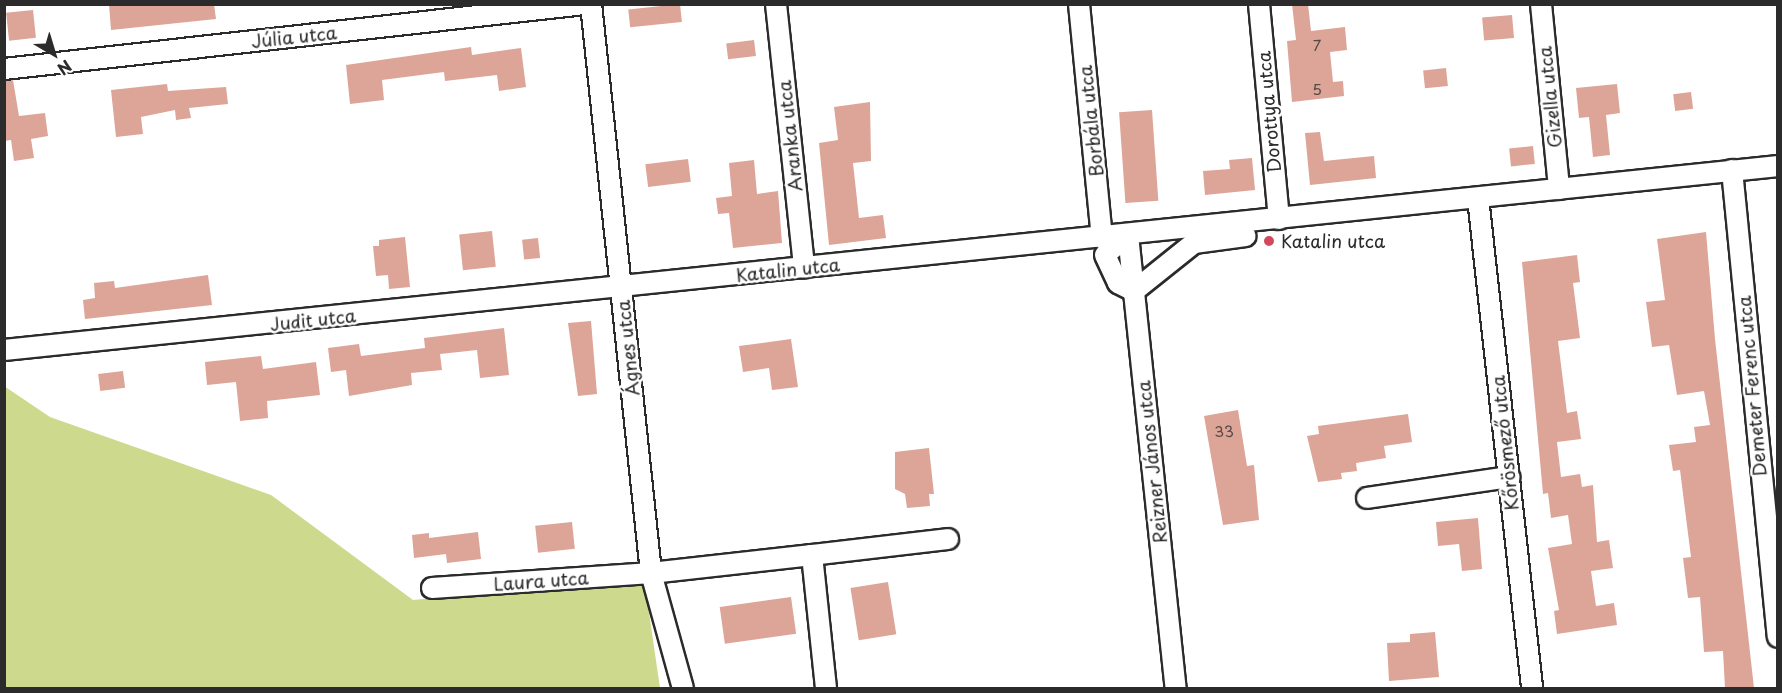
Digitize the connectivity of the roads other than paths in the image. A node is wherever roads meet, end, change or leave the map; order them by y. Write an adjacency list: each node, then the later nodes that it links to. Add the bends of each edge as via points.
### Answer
1 (585, 4): 7 (street, Júlia utca)
2 (591, 4): 17 (street, Ágnes utca)
3 (776, 4): 16 (street, Aranka utca)
4 (1079, 4): 15 (street, Borbála utca)
5 (1259, 4): 13 (street, Dorottya utca)
6 (1541, 4): 10 (street, Gizella utca)
7 (4, 69)
8 (1778, 166): 9 (street, Katalin utca)
9 (1732, 170): 10 (street, Katalin utca); 26 (street, Demeter Ferenc utca)
10 (1559, 189): 11 (street, Katalin utca)
11 (1478, 198): 12 (street, Katalin utca); 20 (street, Kőrösmező utca)
12 (1308, 216): 13 (street, Katalin utca); 18 (street, via 1272,232 1194,243)
13 (1279, 219): 14 (street, Katalin utca)
14 (1128, 236): 15 (street, Katalin utca); 18 (street, Reizner János utca)
15 (1102, 238): 16 (street, Katalin utca)
16 (804, 268): 17 (street, Katalin utca)
17 (622, 287): 19 (street, Judit utca); 24 (street, Ágnes utca)
18 (1134, 291): 29 (street, Reizner János utca)
19 (4, 350)
20 (1509, 477): 21 (street); 30 (street, Kőrösmező utca)
21 (1367, 498)
22 (948, 539): 23 (street, Laura utca)
23 (812, 555): 24 (street, Laura utca); 28 (street)
24 (651, 573): 25 (street, Laura utca); 27 (street, Ágnes utca)
25 (432, 588)
26 (1778, 637)
27 (683, 688)
28 (826, 688)
29 (1176, 688)
30 (1532, 688)

